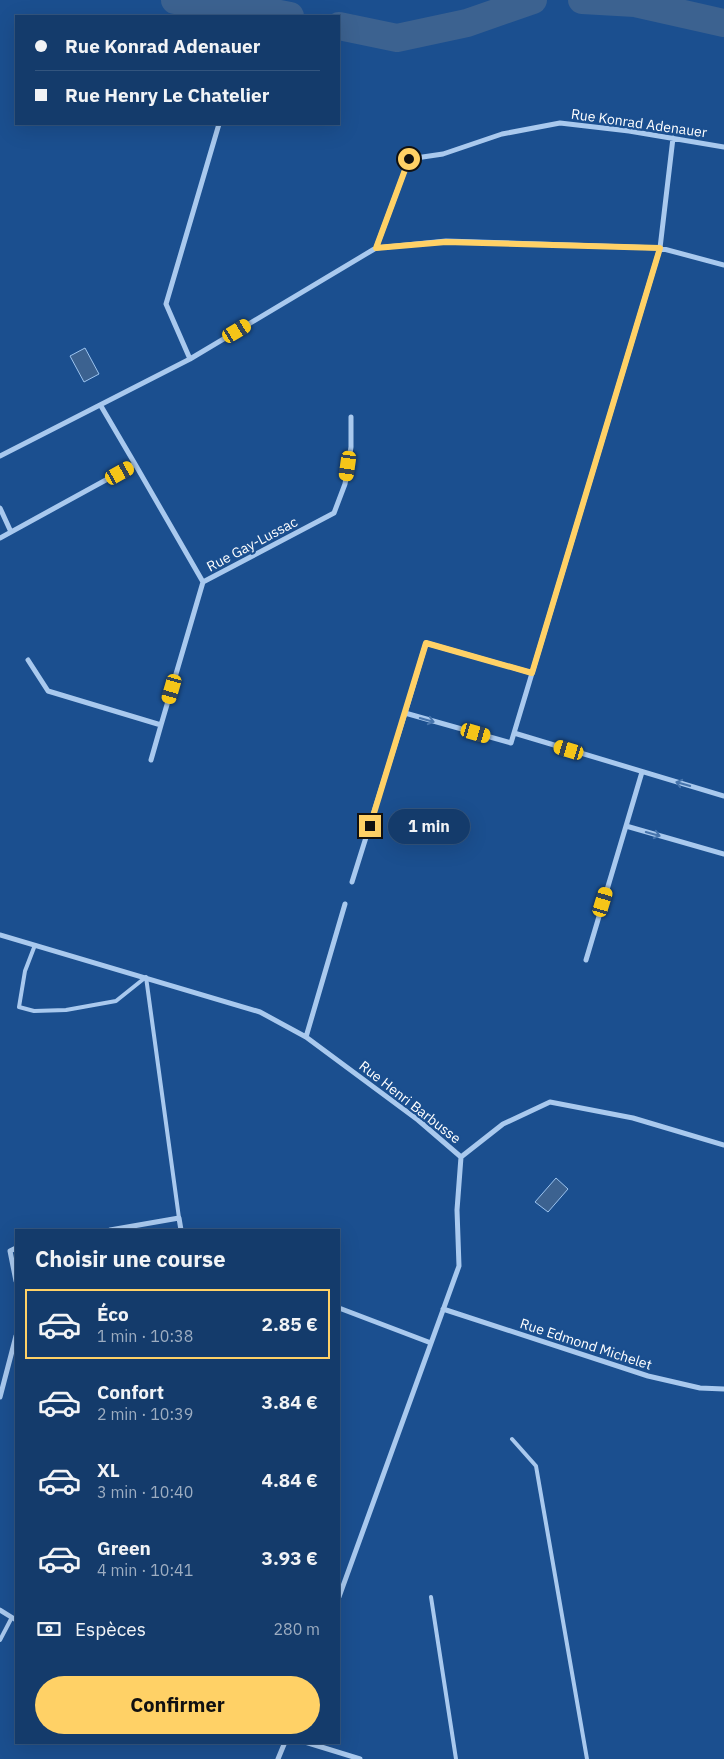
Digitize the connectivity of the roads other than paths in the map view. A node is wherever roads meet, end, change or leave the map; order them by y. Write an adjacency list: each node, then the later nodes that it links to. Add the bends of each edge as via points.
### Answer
1 (219, 125): 7 (street, via 166,304)
2 (673, 138): 3 (street, Rue Konrad Adenauer); 4 (street, Rue Konrad Adenauer, via 560,123 502,134 443,154 409,159); 5 (street)
3 (724, 147)
4 (376, 248): 5 (street, via 446,242); 7 (street)
5 (660, 248): 6 (street); 17 (street)
6 (724, 265)
7 (190, 359): 8 (street)
8 (100, 406): 10 (street); 11 (street)
9 (351, 417): 15 (street, Rue Gay-Lussac, via 345,484 334,513)
10 (0, 456)
11 (135, 464): 13 (street); 15 (street)
12 (0, 508): 13 (street)
13 (12, 532): 14 (street)
14 (0, 538)
15 (203, 582): 19 (street, Rue Gay-Lussac)
16 (28, 660): 19 (street, via 48,692)
17 (532, 673): 18 (street, via 426,643); 20 (street)
18 (405, 714): 20 (street, one-way to 20, via 511,743); 26 (street)
19 (161, 725): 21 (street, Rue Gay-Lussac)
20 (514, 733): 22 (street)
21 (151, 760)
22 (642, 772): 23 (street, one-way to 22); 24 (street)
23 (724, 796)
24 (626, 826): 25 (street, one-way to 25); 30 (street)
25 (724, 854)
26 (352, 882)
27 (346, 904): 32 (street)
28 (0, 935): 29 (street, Rue Henri Barbusse)
29 (36, 945): 31 (street, Rue Henri Barbusse); 31 (lane, via 25,971 19,1007 34,1011 66,1010 116,1001)
30 (586, 960)
31 (146, 977): 32 (street, Rue Henri Barbusse, via 260,1012); 35 (lane)
32 (306, 1037): 34 (street, Rue Henri Barbusse)
33 (724, 1144): 34 (street, via 633,1118 550,1102 503,1124)
34 (461, 1156): 41 (street, Rue Henri Barbusse, via 457,1210 459,1266)
35 (179, 1218): 36 (street); 37 (street)
36 (116, 1229)
37 (181, 1229)
38 (15, 1248): 39 (street, via 10,1251)
39 (15, 1276)
40 (340, 1308): 43 (street)
41 (443, 1309): 43 (street, Rue Henri Barbusse); 44 (street, Rue Edmond Michelet, via 648,1376 700,1388)
42 (15, 1340): 45 (street)
43 (431, 1343): 47 (street, Rue Henri Barbusse)
44 (724, 1389)
45 (0, 1397)
46 (512, 1439): 57 (lane, via 536,1466)
47 (340, 1593)
48 (432, 1597): 56 (lane)
49 (0, 1610): 50 (street)
50 (14, 1619): 51 (lane)
51 (0, 1640)
52 (284, 1744): 54 (street)
53 (311, 1744): 55 (street)
54 (278, 1759)
55 (360, 1759)
56 (456, 1759)
57 (587, 1759)

